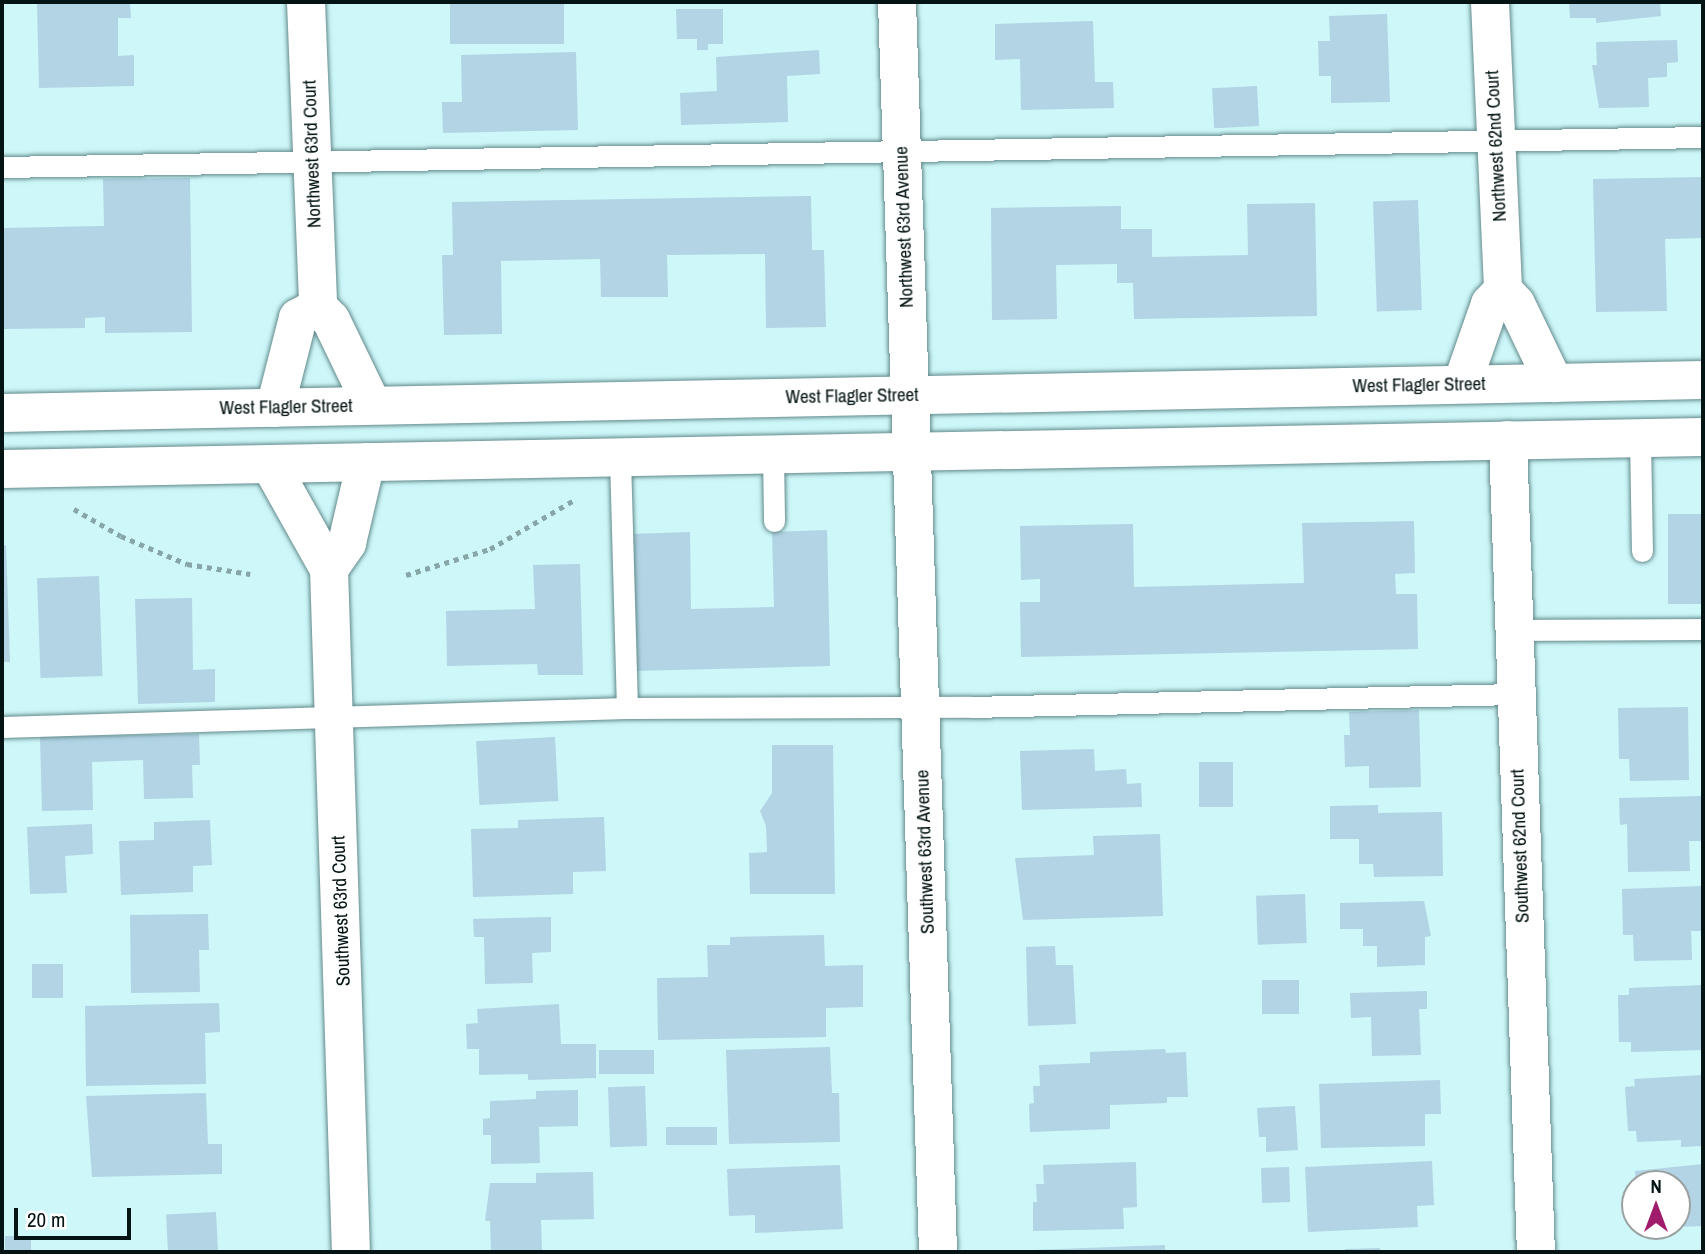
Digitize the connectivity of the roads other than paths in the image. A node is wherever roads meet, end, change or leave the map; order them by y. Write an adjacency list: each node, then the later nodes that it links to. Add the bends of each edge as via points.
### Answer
1 (306, 2): 7 (street, Northwest 63rd Court)
2 (897, 2): 6 (street, Northwest 63rd Avenue)
3 (1490, 2): 5 (street, Northwest 62nd Court)
4 (1703, 137): 5 (lane)
5 (1495, 140): 6 (lane); 9 (street, Northwest 62nd Court)
6 (902, 150): 7 (lane); 14 (street, Northwest 63rd Avenue)
7 (312, 162): 8 (lane); 10 (street, Northwest 63rd Court)
8 (2, 167)
9 (1503, 290): 12 (street, via 1516,304); 13 (street, via 1490,304)
10 (318, 307): 15 (street, via 331,320); 16 (street, via 298,318)
11 (1703, 380): 12 (street, West Flagler Street)
12 (1554, 383): 13 (street, West Flagler Street)
13 (1462, 384): 14 (street, West Flagler Street)
14 (908, 394): 15 (street, West Flagler Street); 21 (street, Northwest 63rd Avenue)
15 (372, 405): 16 (street, West Flagler Street)
16 (275, 408): 17 (street, West Flagler Street)
17 (2, 412)
18 (1703, 437): 19 (street)
19 (1640, 438): 20 (street); 28 (lane)
20 (1508, 440): 21 (street); 31 (street, Southwest 62nd Court)
21 (912, 451): 22 (street); 33 (street, Southwest 63rd Avenue)
22 (773, 455): 23 (street); 27 (lane)
23 (620, 458): 24 (street); 34 (lane)
24 (366, 462): 25 (street); 29 (street, via 346,543)
25 (270, 464): 26 (street); 29 (street, Southwest 63rd Court)
26 (2, 470)
27 (774, 521)
28 (1642, 551)
29 (329, 569): 35 (street, Southwest 63rd Court)
30 (1703, 629): 31 (lane)
31 (1512, 630): 32 (street, Southwest 62nd Court)
32 (1514, 694): 33 (lane); 39 (street, Southwest 62nd Court)
33 (921, 707): 34 (lane); 38 (street, Southwest 63rd Avenue)
34 (627, 708): 35 (lane)
35 (335, 719): 36 (lane); 37 (street, Southwest 63rd Court)
36 (2, 727)
37 (351, 1252)
38 (938, 1252)
39 (1536, 1252)

